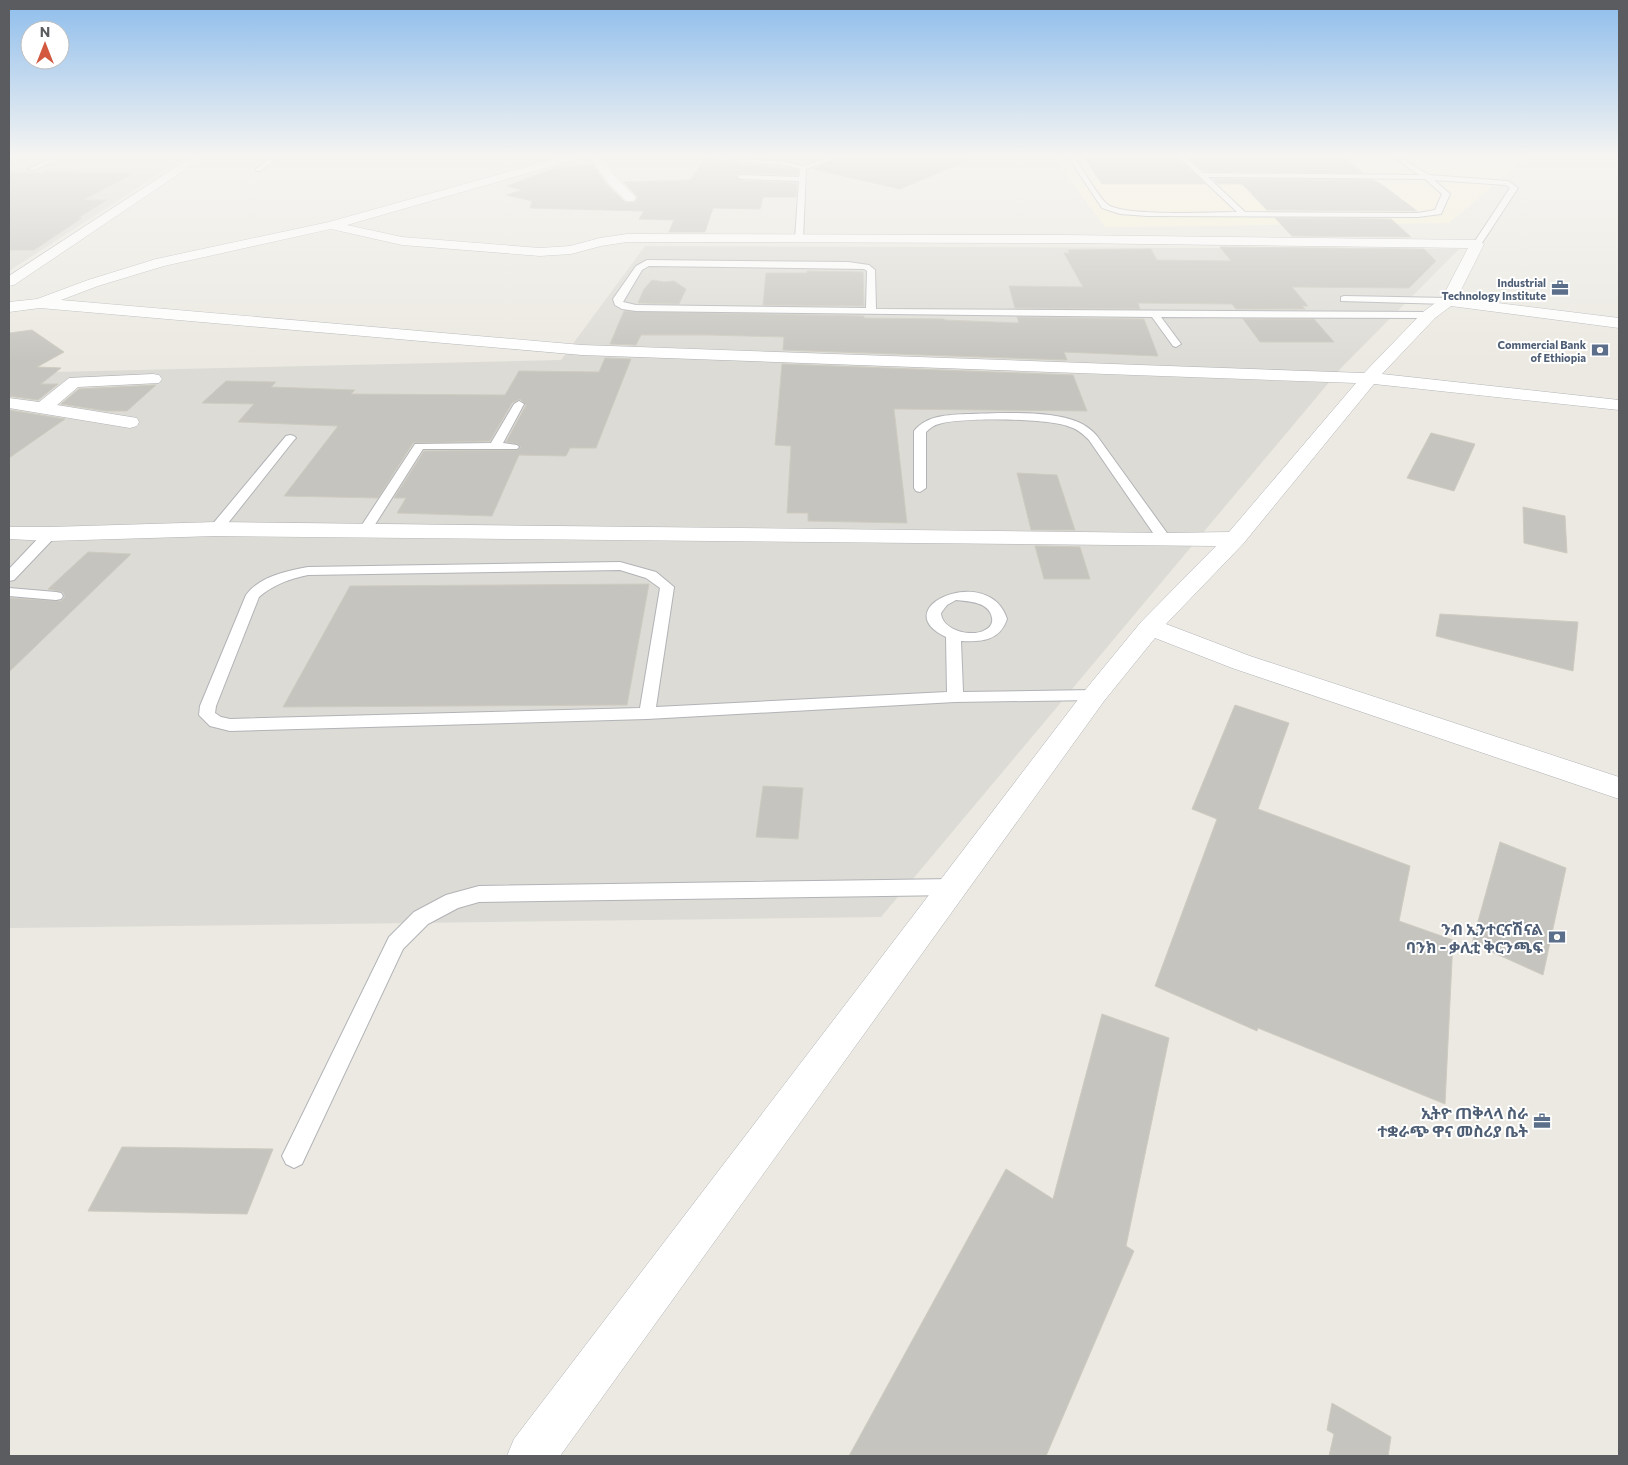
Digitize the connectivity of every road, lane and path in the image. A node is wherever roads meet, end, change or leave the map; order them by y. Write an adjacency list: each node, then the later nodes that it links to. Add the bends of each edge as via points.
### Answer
1 (95, 225): 8 (street)
2 (329, 225): 10 (street, via 161,262)
3 (333, 225): 6 (street, via 402,241 540,252 571,250 627,238)
4 (800, 225): 6 (lane)
5 (1489, 225): 7 (lane)
6 (799, 238): 7 (street)
7 (1477, 244): 12 (street)
8 (9, 282)
9 (1344, 299): 12 (lane)
10 (40, 303): 11 (street); 18 (street, via 582,350)
11 (9, 307)
12 (1438, 308): 14 (lane); 15 (street); 18 (street)
13 (871, 311): 13 (lane, via 871,270 848,265 647,263 639,268 618,299 618,303 636,308); 14 (lane)
14 (1156, 316): 16 (lane)
15 (1619, 322)
16 (1176, 344)
17 (153, 379): 23 (street, via 75,382)
18 (1363, 384): 21 (street); 22 (street); 33 (street)
19 (9, 403): 23 (street)
20 (519, 404): 26 (lane)
21 (1619, 405)
22 (1482, 408)
23 (42, 409): 24 (street)
24 (130, 422)
25 (290, 438): 29 (lane)
26 (495, 447): 27 (lane); 30 (lane, via 419,446)
27 (513, 448)
28 (920, 488): 34 (lane, via 920,432 926,424 958,417 1057,420 1073,424 1093,438)
29 (216, 530): 30 (street); 32 (street)
30 (364, 531): 34 (street)
31 (9, 533): 32 (street)
32 (50, 534): 35 (lane)
33 (1235, 539): 34 (street); 38 (street)
34 (1166, 540)
35 (9, 577)
36 (9, 592): 37 (lane)
37 (56, 596)
38 (1150, 627): 40 (street); 43 (street, via 1240,662)
39 (953, 634): 41 (lane)
40 (1095, 695): 41 (lane); 44 (street)
41 (954, 697): 42 (lane)
42 (648, 713): 42 (lane, via 230,725 216,722 207,715 253,595 264,584 286,575 308,571 620,566 658,577 667,587)
43 (1619, 788)
44 (954, 886): 45 (lane, via 479,894 454,901 421,918 396,943); 46 (street)
45 (294, 1156)
46 (531, 1456)

